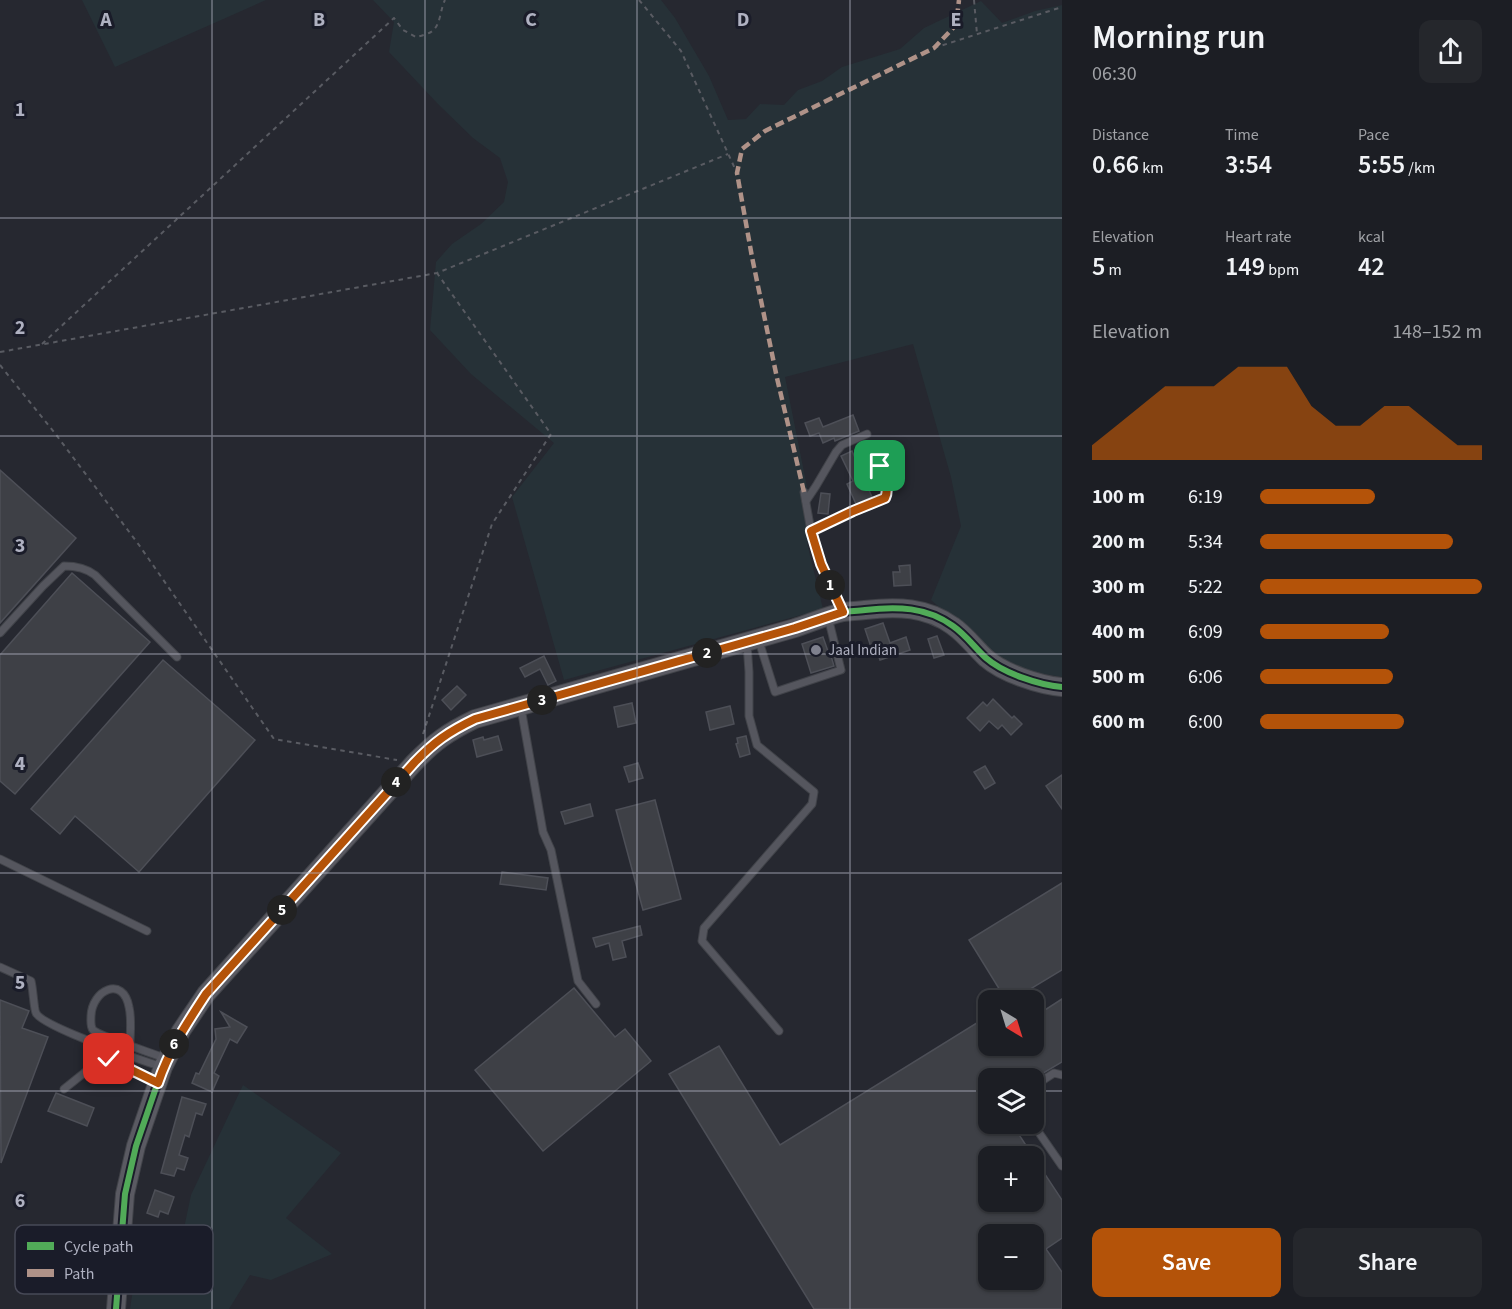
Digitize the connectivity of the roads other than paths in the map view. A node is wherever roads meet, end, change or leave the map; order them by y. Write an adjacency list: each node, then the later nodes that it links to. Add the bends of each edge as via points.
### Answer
1 (867, 434): 4 (lane, via 842,445)
2 (880, 466): 5 (lane, via 887,488 885,498)
3 (804, 492): 4 (lane)
4 (806, 501): 5 (lane)
5 (811, 531): 6 (lane)
6 (836, 615): 8 (street); 8 (lane, via 841,670 775,692); 10 (street, via 886,608 932,614 953,626 1002,670)
7 (0, 633): 9 (lane, via 64,566 73,566 95,575)
8 (753, 640): 11 (street); 16 (lane, via 749,716 757,745 814,792 812,804 704,928 702,941)
9 (177, 657)
10 (1062, 687)
11 (521, 706): 15 (lane, via 543,832 551,850 578,981); 18 (street, via 475,719 433,743 206,994 181,1031)
12 (0, 859): 13 (lane)
13 (147, 931)
14 (0, 967): 18 (lane, via 31,981 35,1012 40,1018)
15 (596, 1004)
16 (779, 1030)
17 (130, 1045): 17 (lane, via 94,1031 90,1024 96,998 110,988 122,993 130,1008); 18 (lane)
18 (162, 1070): 21 (lane, via 105,1059); 24 (street, via 136,1146)
19 (1062, 1075): 20 (lane, via 1054,1073)
20 (1044, 1080)
21 (64, 1089)
22 (1040, 1134): 23 (lane)
23 (1062, 1166)
24 (123, 1225)
25 (117, 1294): 26 (street)
26 (116, 1309)

